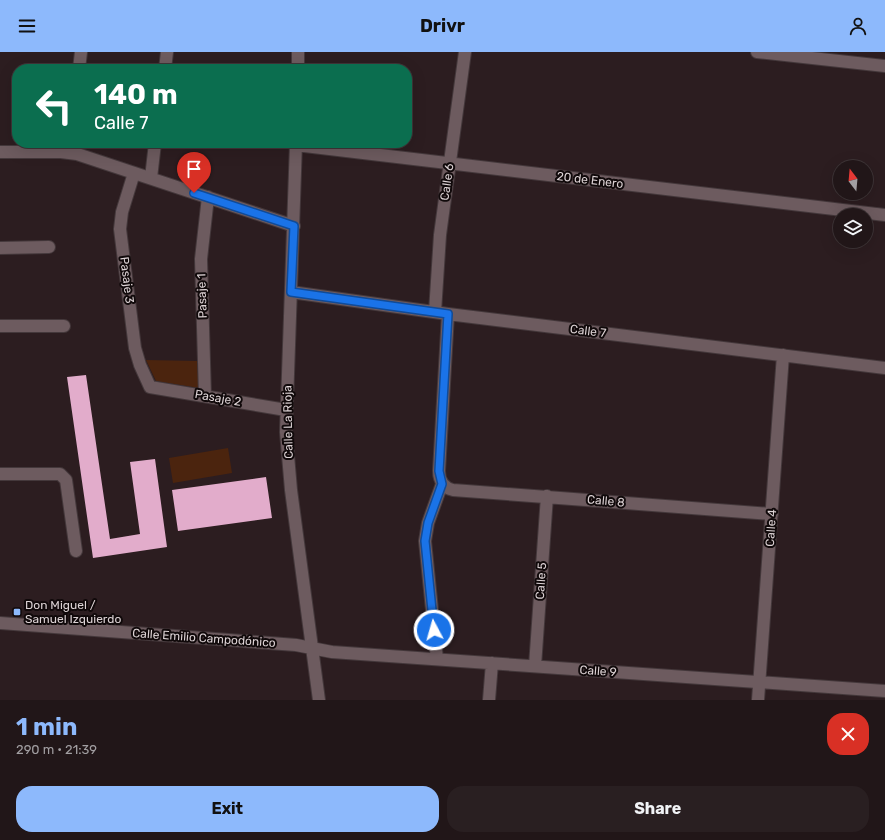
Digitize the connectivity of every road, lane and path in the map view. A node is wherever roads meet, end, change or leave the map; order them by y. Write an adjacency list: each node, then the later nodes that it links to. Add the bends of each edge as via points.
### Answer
1 (82, 52): 7 (street)
2 (167, 52): 8 (street)
3 (298, 52): 9 (street)
4 (465, 52): 16 (street, Calle 6)
5 (757, 52): 6 (street)
6 (812, 55): 10 (street)
7 (80, 64)
8 (166, 64)
9 (298, 64)
10 (885, 66)
11 (69, 148): 15 (street); 17 (street)
12 (154, 148): 18 (street)
13 (296, 148): 21 (street, Calle La Rioja)
14 (328, 148): 16 (street, 20 de Enero)
15 (0, 152)
16 (450, 163): 20 (street, 20 de Enero); 25 (street, Calle 6, via 437,259)
17 (134, 173): 18 (street); 31 (street, Pasaje 3, via 122,212 120,228 136,348)
18 (150, 178): 19 (street)
19 (208, 197): 21 (street); 32 (street, Pasaje 1, via 201,259)
20 (885, 215)
21 (294, 226): 24 (street, Calle La Rioja)
22 (49, 247): 23 (street)
23 (0, 248)
24 (291, 292): 25 (street, Calle 7); 33 (street, Calle La Rioja)
25 (436, 312): 26 (street, Calle 7)
26 (448, 314): 29 (street, Calle 7); 35 (street, via 439,471)
27 (0, 326): 28 (street)
28 (64, 326)
29 (783, 355): 30 (street, Calle 7); 37 (street, Calle 4)
30 (885, 368)
31 (150, 387): 32 (street, Pasaje 2)
32 (205, 396): 33 (street, Pasaje 2)
33 (286, 410): 40 (street, Calle La Rioja, via 289,469)
34 (0, 474): 38 (street, via 60,474 66,480)
35 (442, 484): 36 (street, Calle 8, via 453,490); 41 (street, via 428,523 425,541)
36 (547, 496): 37 (street, Calle 8); 43 (street, Calle 5)
37 (772, 514): 44 (street, Calle 4)
38 (76, 551)
39 (0, 623): 40 (street, Calle Emilio Campodónico)
40 (312, 648): 41 (street, Calle 9, via 332,652); 46 (street, Calle La Rioja)
41 (437, 659): 42 (street, Calle 9)
42 (492, 663): 43 (street, Calle 9); 47 (street)
43 (535, 666): 44 (street, Calle 9)
44 (759, 682): 45 (street, Calle 9); 48 (street, Calle 4)
45 (885, 691)
46 (319, 700)
47 (489, 700)
48 (758, 700)

